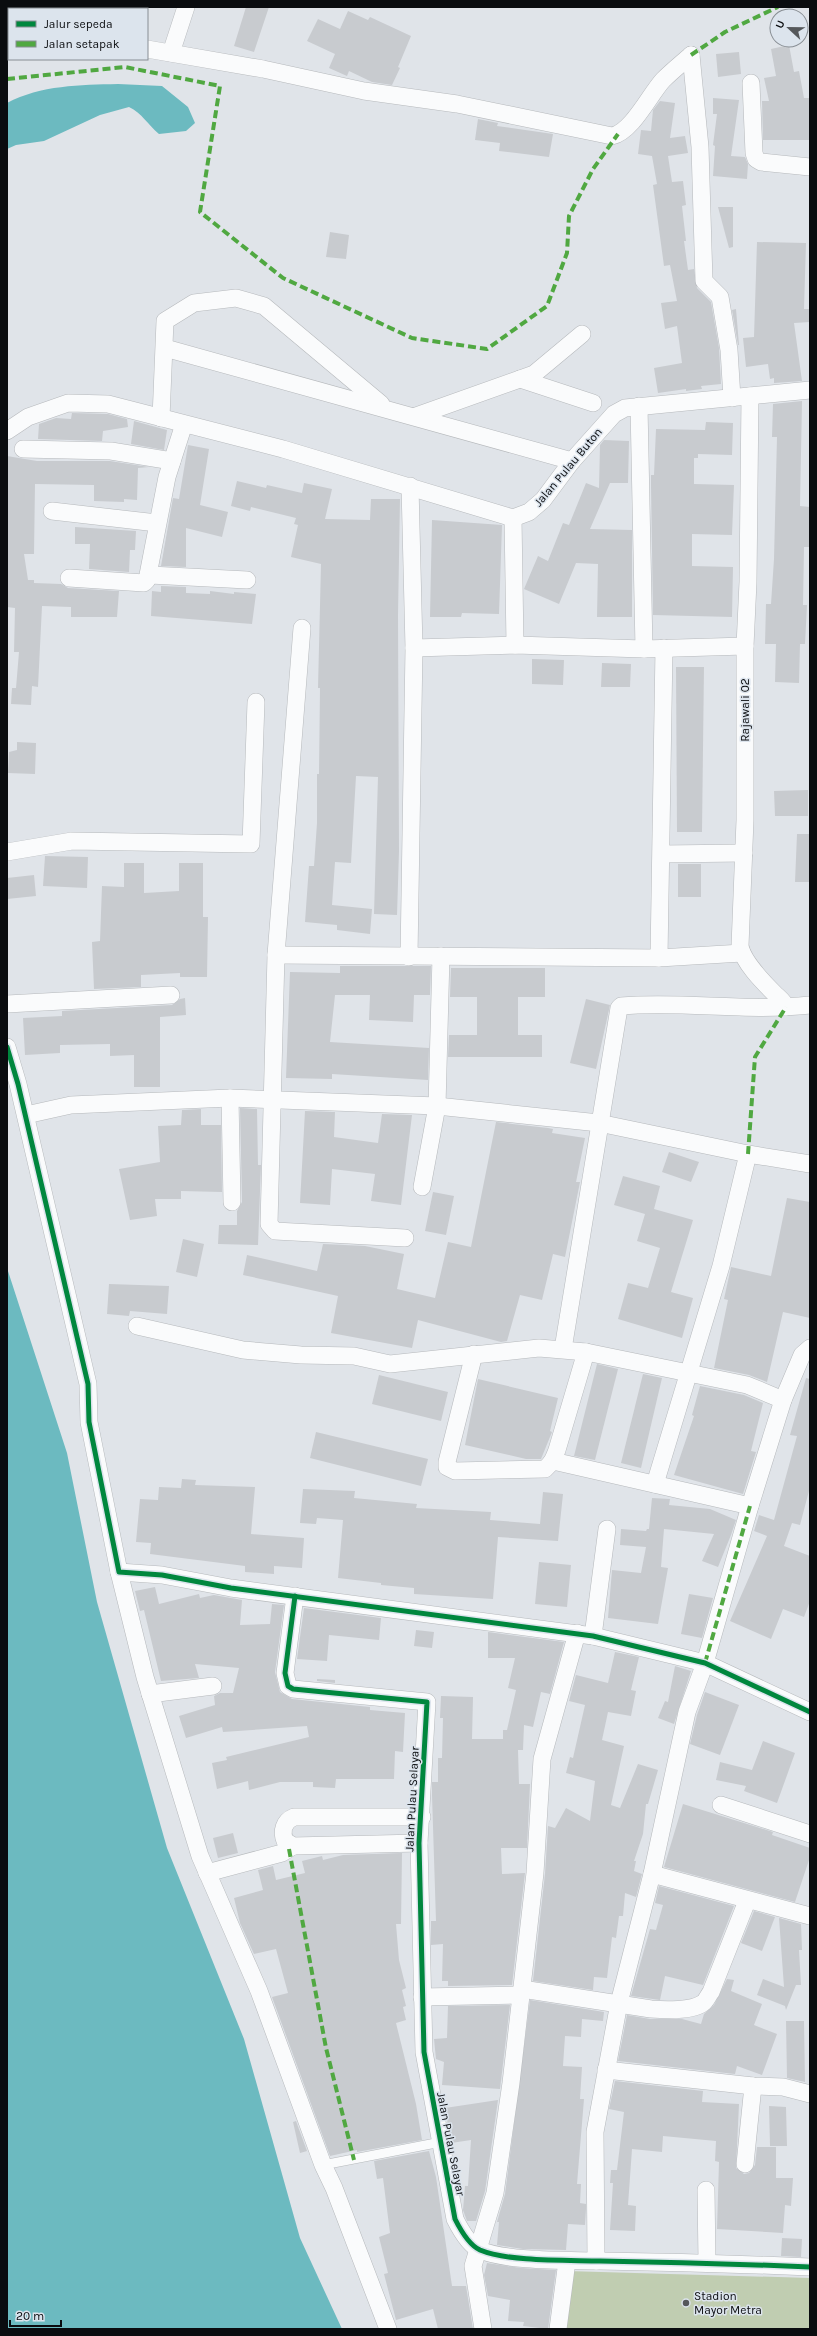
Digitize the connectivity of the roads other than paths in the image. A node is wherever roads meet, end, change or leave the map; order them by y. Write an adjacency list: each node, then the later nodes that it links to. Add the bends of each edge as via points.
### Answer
1 (186, 7): 3 (street)
2 (148, 49): 3 (street)
3 (171, 53): 11 (street, via 263,69 364,91 458,104 612,136 626,128 663,80 691,54 700,147 704,281 720,297 729,350)
4 (751, 83): 5 (street, via 756,159 761,162)
5 (810, 167)
6 (582, 334): 8 (street, via 534,374)
7 (165, 348): 14 (street); 14 (street, via 165,321 194,302 236,298 264,306); 16 (street)
8 (520, 379): 12 (street); 15 (street)
9 (810, 390): 10 (street, Jalan Pulau Buton)
10 (750, 396): 11 (street, Jalan Pulau Buton); 31 (street, Rajawali 02)
11 (732, 398): 13 (street, Jalan Pulau Buton)
12 (593, 403)
13 (639, 406): 20 (street, Jalan Pulau Buton, via 625,408 614,414); 34 (street)
14 (384, 407): 15 (street)
15 (416, 416): 20 (street)
16 (161, 418): 17 (street); 18 (street, via 108,404 68,403 28,417)
17 (184, 424): 21 (street); 22 (street, via 283,449)
18 (7, 431)
19 (23, 449): 21 (street, via 111,451)
20 (572, 460): 24 (street, Jalan Pulau Buton, via 543,500 529,512)
21 (172, 461): 25 (street)
22 (410, 486): 24 (street); 32 (street)
23 (52, 511): 25 (street)
24 (513, 518): 30 (street)
25 (157, 523): 26 (street)
26 (150, 575): 27 (street, via 144,582); 28 (street)
27 (69, 578)
28 (247, 580)
29 (302, 628): 40 (street)
30 (515, 645): 32 (street); 34 (street)
31 (745, 646): 33 (street); 37 (street, Rajawali 02)
32 (414, 648): 42 (street)
33 (664, 648): 34 (street); 38 (street)
34 (644, 649)
35 (256, 702): 36 (street, via 251,844 72,841)
36 (7, 852)
37 (744, 853): 38 (street); 39 (street, Rajawali 02)
38 (662, 854): 43 (street)
39 (742, 953): 43 (street); 47 (street)
40 (276, 955): 42 (street); 50 (street)
41 (441, 956): 42 (street); 43 (street); 51 (street)
42 (409, 957)
43 (659, 958)
44 (171, 995): 45 (street)
45 (7, 1004)
46 (810, 1005): 47 (street)
47 (786, 1007): 53 (street, via 653,1004 621,1006)
48 (7, 1047): 52 (street)
49 (230, 1098): 50 (street); 52 (street, via 78,1104); 57 (street)
50 (272, 1098): 51 (street); 58 (street, via 269,1224 271,1228 275,1231)
51 (437, 1106): 53 (street); 56 (street)
52 (26, 1115): 70 (street, via 88,1384 89,1422)
53 (599, 1123): 54 (street, via 645,1130); 61 (street)
54 (748, 1154): 55 (street); 64 (street, via 721,1266)
55 (810, 1164)
56 (422, 1187)
57 (232, 1202)
58 (405, 1238)
59 (137, 1326): 63 (street, via 242,1350 354,1356 390,1364)
60 (810, 1348): 65 (street, via 802,1355)
61 (562, 1350): 62 (street); 63 (street, via 539,1348)
62 (586, 1352): 64 (street); 66 (street)
63 (474, 1354): 66 (street, via 447,1467 455,1471 545,1469)
64 (690, 1373): 65 (street, via 747,1385); 67 (street)
65 (783, 1400): 68 (street)
66 (553, 1461): 67 (street)
67 (655, 1484): 68 (street)
68 (750, 1506): 73 (street)
69 (606, 1529): 72 (street)
70 (118, 1572): 71 (street, via 162,1575 231,1588); 75 (street)
71 (295, 1596): 72 (street); 78 (street, Jalan Pulau Selayar, via 285,1673 288,1686 293,1689 428,1702)
72 (585, 1634): 73 (street); 86 (street, via 542,1759 535,1873)
73 (705, 1664): 76 (street); 83 (street, via 687,1712)
74 (213, 1686): 75 (street)
75 (150, 1694): 82 (street)
76 (810, 1712)
77 (722, 1805): 79 (street)
78 (422, 1817): 80 (street, Jalan Pulau Selayar); 81 (street, via 294,1817 287,1821 284,1830 285,1841)
79 (810, 1834)
80 (419, 1843): 81 (street); 87 (street, Jalan Pulau Selayar)
81 (293, 1846): 82 (street, via 282,1853)
82 (207, 1873): 94 (street, via 258,1991)
83 (652, 1874): 84 (street); 88 (street)
84 (747, 1901): 85 (street); 88 (street, via 704,2003 670,2010)
85 (810, 1916)
86 (521, 1992): 87 (street); 88 (street); 96 (street, via 495,2193)
87 (422, 1997): 92 (street, Jalan Pulau Selayar, via 424,2052)
88 (619, 2003): 89 (street)
89 (606, 2070): 90 (street); 97 (street, via 595,2132)
90 (753, 2086): 91 (street, via 783,2087); 93 (street)
91 (810, 2094)
92 (440, 2142): 94 (lane); 96 (street, Jalan Pulau Selayar, via 455,2220)
93 (745, 2164)
94 (323, 2165): 101 (street)
95 (706, 2190): 99 (street)
96 (478, 2249): 98 (street, via 491,2254); 102 (street, via 474,2279)
97 (596, 2261): 98 (street); 99 (street)
98 (567, 2262): 103 (street)
99 (707, 2262): 100 (street)
100 (810, 2267)
101 (388, 2329)
102 (483, 2329)
103 (558, 2329)

